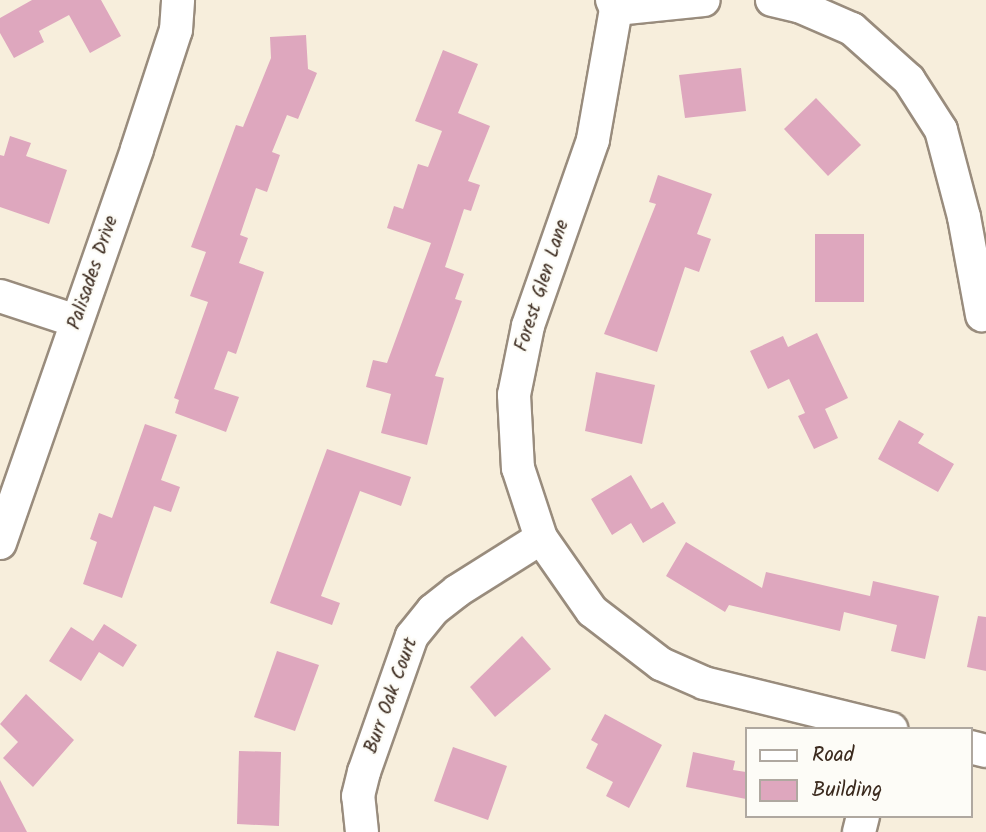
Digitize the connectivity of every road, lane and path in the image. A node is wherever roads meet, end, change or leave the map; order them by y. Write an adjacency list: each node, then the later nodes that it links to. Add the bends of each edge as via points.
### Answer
1 (178, 0): 7 (street, Palisades Drive, via 176,30)
2 (704, 0): 4 (street)
3 (772, 0): 6 (street, via 799,6 852,29 909,80 941,130 964,217)
4 (614, 5): 8 (street, Forest Glen Lane, via 593,140 528,326 515,383 518,468)
5 (0, 296): 7 (street)
6 (982, 315)
7 (76, 321): 9 (street, Palisades Drive)
8 (541, 538): 10 (street, Forest Glen Lane, via 592,611 661,664 704,683); 11 (street, Burr Oak Court, via 449,597 412,636 364,772 358,796)
9 (0, 543)
10 (882, 727)
11 (362, 832)

